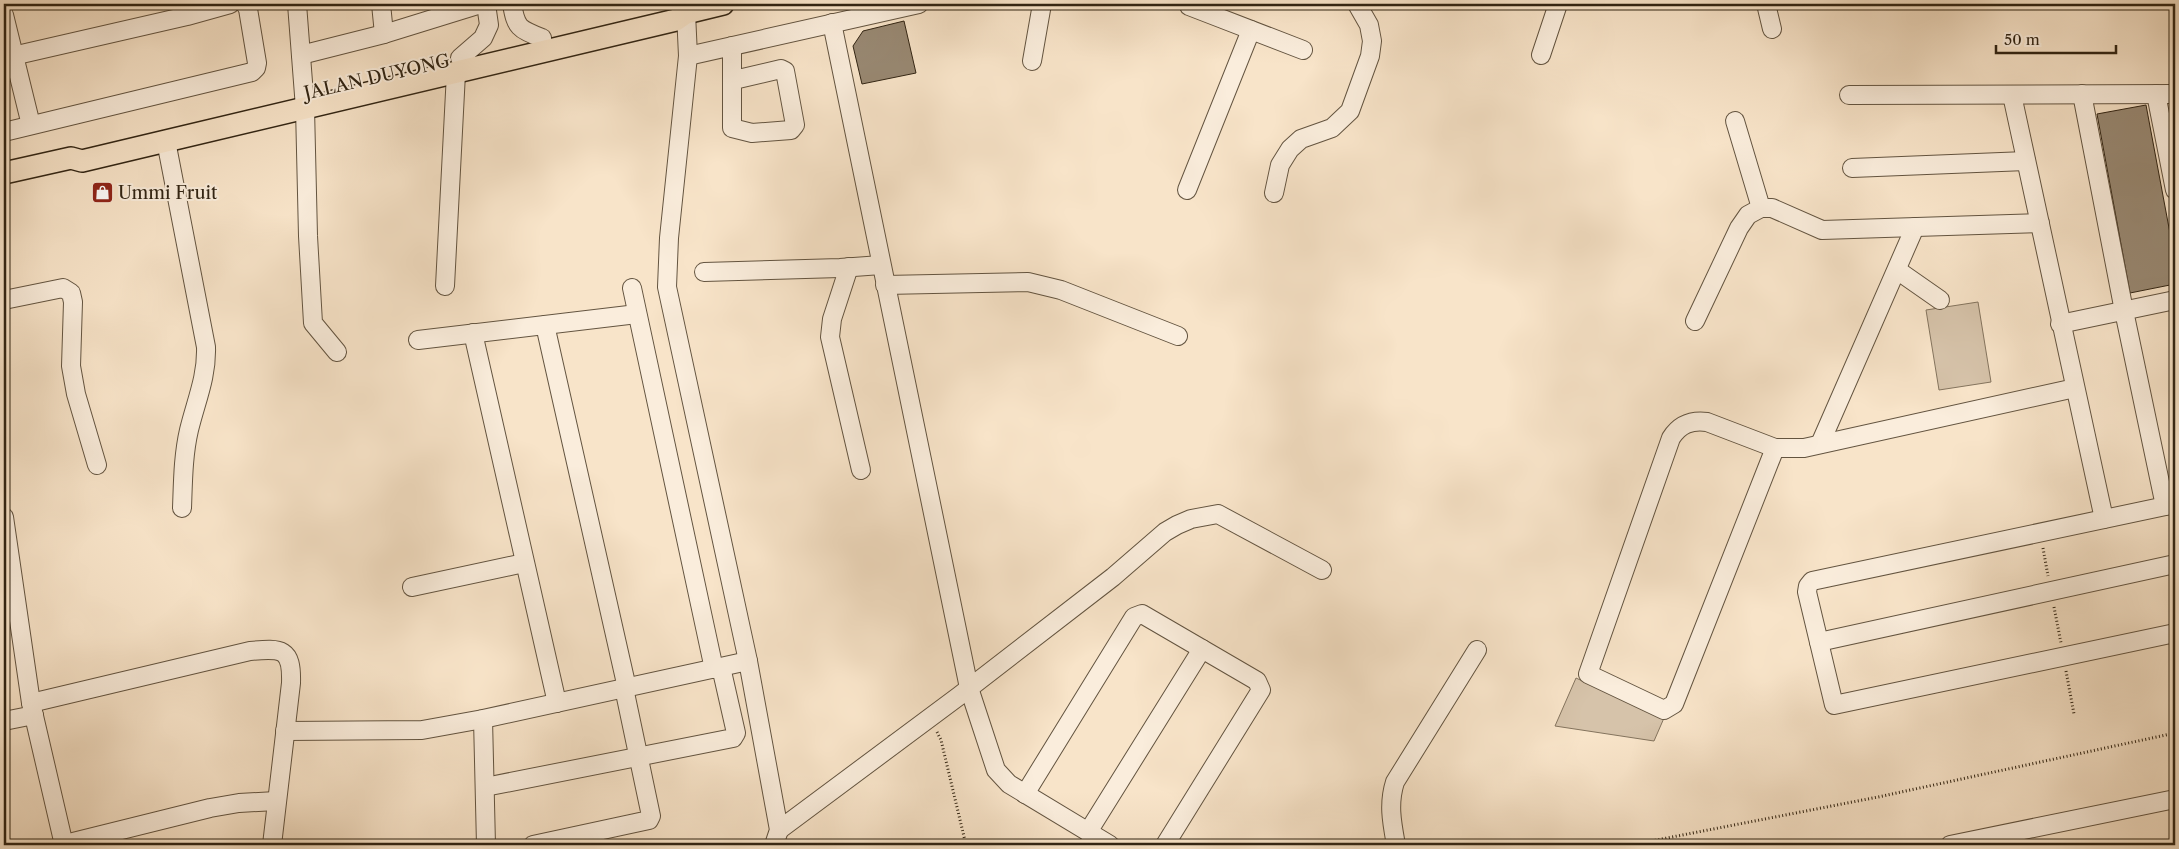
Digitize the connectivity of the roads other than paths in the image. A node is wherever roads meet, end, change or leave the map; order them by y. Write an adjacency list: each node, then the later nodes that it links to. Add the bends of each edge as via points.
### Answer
1 (230, 4): 27 (street)
2 (245, 4): 38 (street, via 257,63 252,72)
3 (297, 4): 24 (street)
4 (381, 4): 20 (street)
5 (481, 4): 20 (street)
6 (486, 4): 29 (street, via 489,25 483,38)
7 (512, 4): 21 (street, via 515,21 521,30)
8 (723, 4): 15 (main road, JALAN DUYONG)
9 (919, 4): 17 (street)
10 (1042, 4): 28 (street)
11 (1190, 4): 18 (street)
12 (1357, 4): 47 (street, via 1369,26 1372,41 1370,56 1350,111 1332,128 1301,139 1290,149 1280,165)
13 (1558, 4): 25 (street)
14 (1766, 4): 19 (street)
15 (686, 13): 21 (main road, JALAN DUYONG, via 675,7); 26 (street); 29 (main road, JALAN DUYONG, via 676,20)
16 (4, 15): 27 (street)
17 (832, 23): 22 (street); 51 (street)
18 (1252, 30): 23 (street); 45 (street)
19 (1772, 30)
20 (384, 34): 24 (street)
21 (542, 38): 29 (main road, JALAN DUYONG)
22 (732, 46): 26 (street); 30 (street)
23 (1303, 50)
24 (301, 55): 36 (street)
25 (1541, 55)
26 (688, 56): 87 (street, via 667,287)
27 (9, 57): 38 (street)
28 (1032, 61)
29 (458, 65): 36 (main road, JALAN DUYONG); 56 (street)
30 (734, 80): 30 (street, via 784,71 795,125 790,130 752,133 732,128)
31 (2012, 94): 32 (street); 35 (street); 42 (street)
32 (2082, 94): 33 (street); 61 (street)
33 (2156, 94): 34 (street); 46 (street)
34 (2175, 94)
35 (1849, 95)
36 (305, 101): 40 (main road, JALAN DUYONG); 41 (main road, JALAN DUYONG, via 81,147); 69 (street, via 313,323)
37 (1735, 121): 48 (street)
38 (31, 125): 39 (street)
39 (4, 132)
40 (166, 141): 41 (main road, JALAN DUYONG, via 82,161); 76 (street, via 206,347 205,377 186,449)
41 (72, 158): 44 (main road, JALAN DUYONG)
42 (2026, 160): 43 (street); 49 (street)
43 (1852, 168)
44 (4, 173)
45 (1187, 190)
46 (2175, 190)
47 (1274, 193)
48 (1761, 208): 50 (street, via 1772,208 1822,230); 63 (street, via 1748,216 1739,228)
49 (2040, 223): 50 (street); 64 (street)
50 (1915, 227): 53 (street)
51 (881, 265): 52 (street); 55 (street)
52 (850, 267): 54 (street); 74 (street, via 832,319 830,337)
53 (1897, 270): 59 (street); 71 (street)
54 (704, 272)
55 (885, 285): 67 (street, via 1028,282 1061,290); 90 (street)
56 (445, 286)
57 (632, 288): 62 (street)
58 (4, 300): 73 (street, via 63,288 71,293 71,366)
59 (1940, 300)
60 (2175, 300): 61 (street)
61 (2124, 311): 64 (street); 75 (street)
62 (637, 314): 65 (street); 88 (street)
63 (1695, 321)
64 (2060, 324): 70 (street)
65 (545, 325): 66 (street); 89 (street)
66 (473, 333): 68 (street); 79 (street)
67 (1178, 336)
68 (418, 340)
69 (336, 352)
70 (2075, 388): 71 (street); 78 (street)
71 (1820, 444): 72 (street)
72 (1775, 448): 72 (street, via 1707,422 1696,420 1677,429 1671,438 1588,674 1664,710 1674,704)
73 (97, 465)
74 (860, 470)
75 (2170, 505): 78 (street)
76 (182, 508)
77 (4, 517): 92 (street)
78 (2104, 519): 84 (street, via 1812,581 1807,592)
79 (524, 563): 82 (street); 91 (street)
80 (2175, 564): 84 (street)
81 (1322, 570): 90 (street, via 1218,514 1191,519 1165,532 1113,577)
82 (412, 587)
83 (2175, 633): 84 (street, via 1834,705)
84 (1819, 642)
85 (1202, 649): 98 (street, via 1142,614 1134,617); 101 (street); 109 (street, via 1257,681 1262,690)
86 (1477, 650): 110 (street, via 1395,782 1390,808)
87 (748, 661): 88 (street); 102 (street)
88 (717, 668): 89 (street); 96 (street, via 736,736)
89 (626, 688): 91 (street); 96 (street)
90 (964, 692): 98 (street, via 996,770 1004,781); 102 (street)
91 (557, 703): 93 (street)
92 (33, 709): 94 (street); 95 (street, via 250,650 268,649 282,651 292,666); 104 (street)
93 (483, 720): 95 (street, via 422,730); 97 (street)
94 (4, 721)
95 (285, 731): 100 (street)
96 (638, 757): 97 (street); 107 (street, via 651,816 649,820)
97 (485, 787): 106 (street)
98 (1025, 794): 101 (street)
99 (2175, 798): 103 (street)
100 (276, 801): 104 (street, via 210,808); 105 (street)
101 (1088, 832): 108 (street)
102 (777, 837)
103 (1986, 842): 111 (street)
104 (63, 845)
105 (272, 845)
106 (486, 845)
107 (533, 845)
108 (1110, 845)
109 (1165, 845)
110 (1396, 845)
111 (1950, 845)

